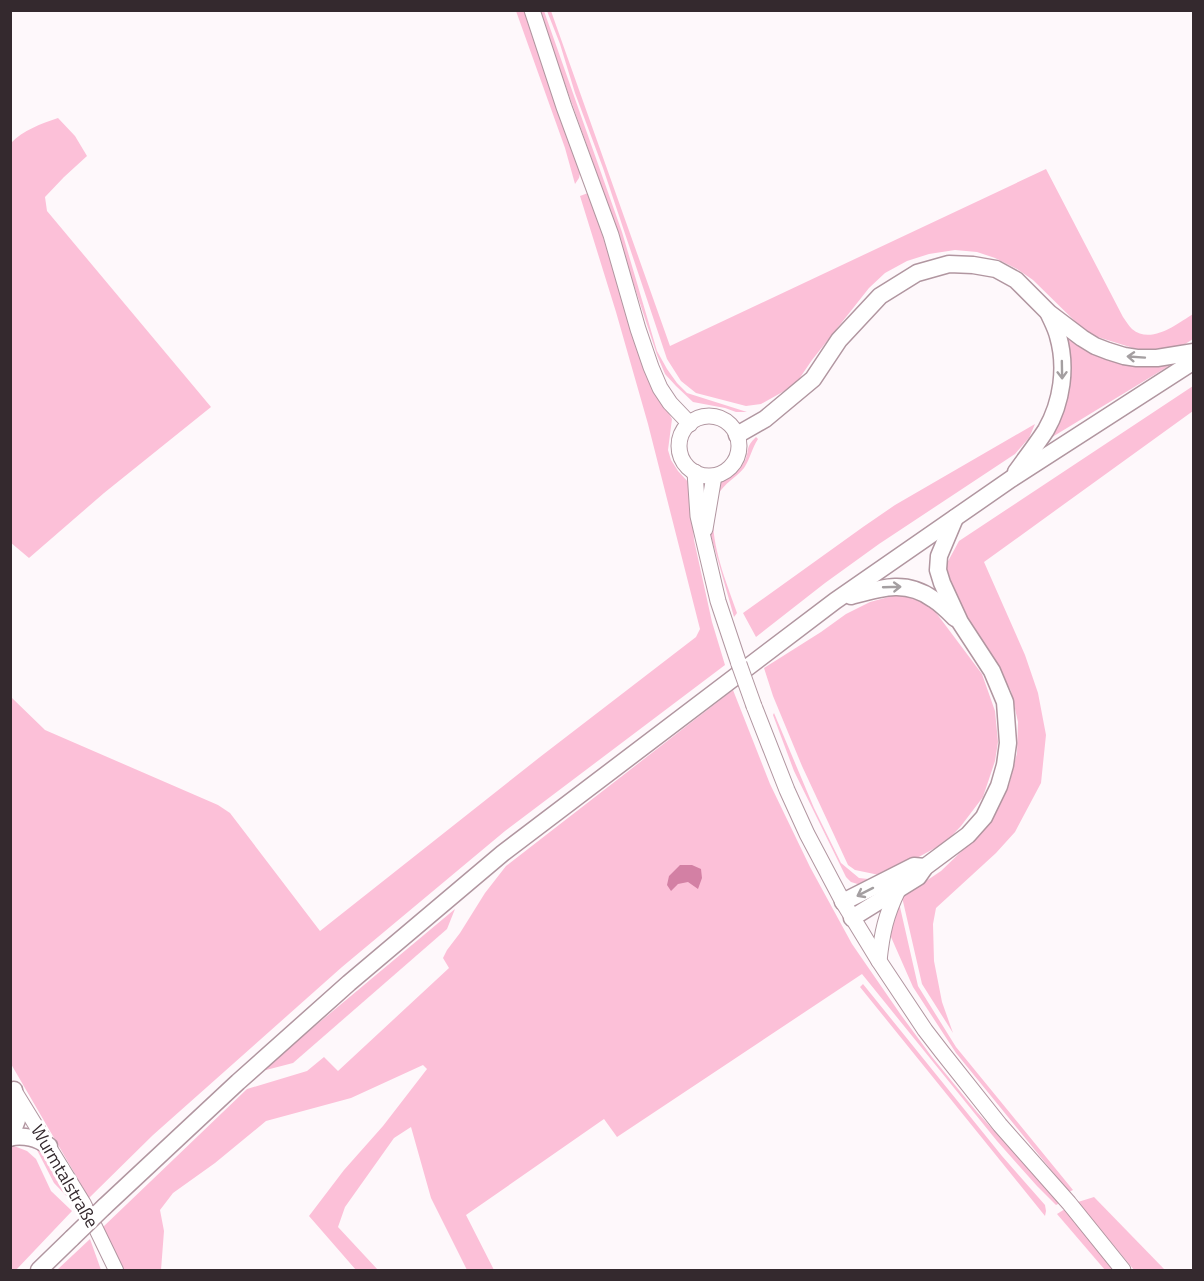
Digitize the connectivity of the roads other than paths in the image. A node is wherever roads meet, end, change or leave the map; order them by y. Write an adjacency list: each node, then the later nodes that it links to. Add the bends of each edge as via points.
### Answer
1 (532, 10): 5 (main road, via 611,235 651,367 670,403)
2 (1049, 313): 3 (highway, one-way to 2, via 1157,358 1124,356 1095,346); 6 (highway, via 1016,280 996,269 949,264 917,273 880,296 839,340 813,379 765,419); 9 (highway, one-way to 9, via 1060,347 1060,395 1046,429)
3 (1194, 352)
4 (1194, 361): 9 (highway)
5 (690, 424): 6 (main road, via 706,416 716,417 732,426); 7 (main road, via 684,431 680,450 687,466)
6 (737, 435): 8 (main road, via 736,459 728,469)
7 (695, 472): 8 (main road); 11 (main road)
8 (714, 476): 11 (main road)
9 (1011, 479): 10 (highway)
10 (956, 517): 12 (highway); 13 (highway, via 939,556 938,570)
11 (704, 539): 16 (main road, bridge, via 718,601 754,706 787,790)
12 (835, 601): 13 (highway, one-way to 13, via 897,586 932,598); 22 (highway, bridge, via 502,853 238,1082)
13 (960, 622): 14 (highway, via 992,671 1005,702 1005,765 984,817 968,835)
14 (925, 867): 15 (highway, via 918,877); 16 (highway, one-way to 16, via 914,866)
15 (898, 890): 17 (highway); 18 (main road, via 881,936)
16 (843, 902): 17 (main road)
17 (852, 918): 18 (main road)
18 (879, 961): 24 (main road, via 949,1061)
19 (12, 1087): 20 (highway, via 17,1120); 21 (street, Wurmtalstraße)
20 (11, 1137): 21 (highway, via 36,1138)
21 (49, 1146): 23 (street, Wurmtalstraße, via 84,1204)
22 (39, 1270)
23 (116, 1270)
24 (1124, 1270)

